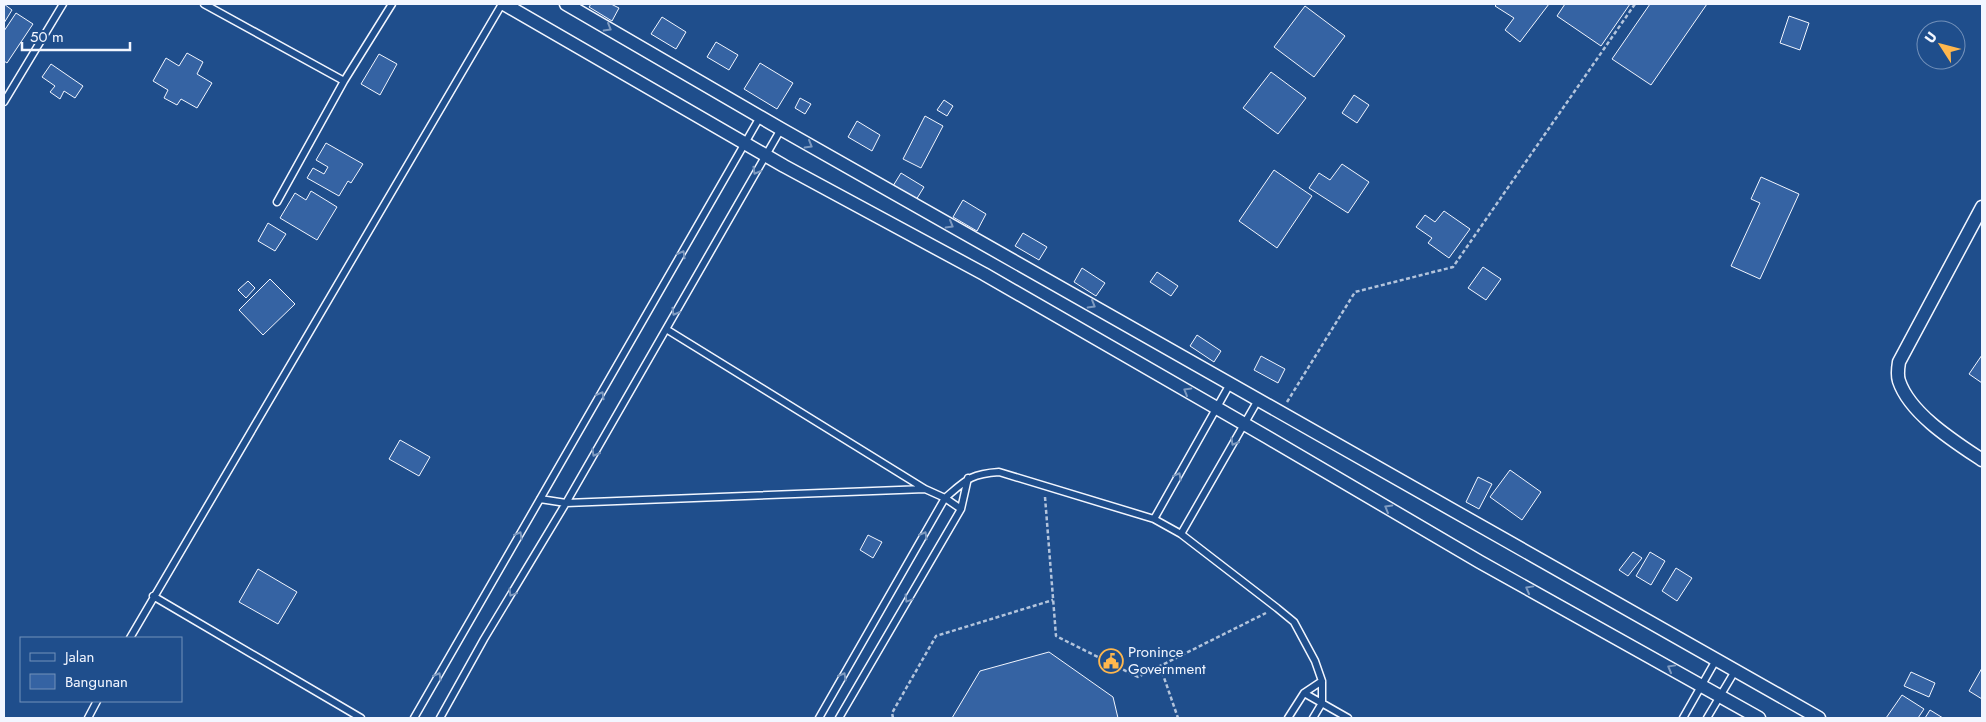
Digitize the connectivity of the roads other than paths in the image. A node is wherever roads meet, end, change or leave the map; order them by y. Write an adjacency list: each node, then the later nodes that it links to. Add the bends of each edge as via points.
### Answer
1 (63, 4): 7 (lane)
2 (204, 4): 6 (lane)
3 (392, 4): 6 (lane)
4 (503, 4): 10 (street); 28 (lane)
5 (566, 4): 8 (street, one-way to 8)
6 (344, 81): 12 (lane)
7 (4, 102)
8 (760, 117): 9 (street); 10 (lane)
9 (781, 129): 11 (lane); 15 (street, one-way to 15)
10 (745, 142): 11 (street); 23 (lane, one-way to 10)
11 (766, 155): 14 (lane, one-way to 14); 17 (street, one-way to 11, via 984,274)
12 (277, 202)
13 (1982, 207): 19 (street, via 1898,362 1898,380 1907,397 1932,424)
14 (666, 328): 21 (lane); 24 (lane, one-way to 24)
15 (1230, 384): 16 (street); 17 (lane)
16 (1258, 400): 18 (lane); 30 (street)
17 (1216, 408): 18 (street); 26 (lane, one-way to 17)
18 (1244, 424): 27 (lane, one-way to 27); 33 (street, one-way to 18, via 1480,562)
19 (1982, 460)
20 (968, 478): 22 (lane); 25 (lane); 26 (lane, via 999,472)
21 (925, 489): 22 (lane); 24 (lane)
22 (945, 498): 25 (lane); 43 (lane, one-way to 22)
23 (540, 499): 24 (lane); 41 (lane, one-way to 23)
24 (566, 503): 42 (lane, one-way to 42)
25 (961, 509): 44 (lane, one-way to 44)
26 (1154, 519): 27 (lane)
27 (1181, 534): 32 (lane, via 1294,622 1316,661)
28 (153, 596): 29 (lane); 40 (lane)
29 (131, 637)
30 (1716, 660): 31 (street); 33 (lane)
31 (1735, 670): 35 (lane); 52 (street)
32 (1322, 681): 34 (lane); 37 (lane)
33 (1702, 685): 35 (street); 49 (lane)
34 (1304, 693): 37 (lane); 45 (lane)
35 (1720, 696): 50 (lane); 51 (street)
36 (96, 702): 39 (lane)
37 (1322, 704): 38 (lane); 46 (lane)
38 (1336, 712): 47 (lane); 48 (lane)
39 (88, 718)
40 (361, 718)
41 (414, 718)
42 (440, 718)
43 (819, 718)
44 (839, 718)
45 (1288, 718)
46 (1313, 718)
47 (1340, 718)
48 (1348, 718)
49 (1683, 718)
50 (1707, 718)
51 (1759, 718)
52 (1819, 718)

